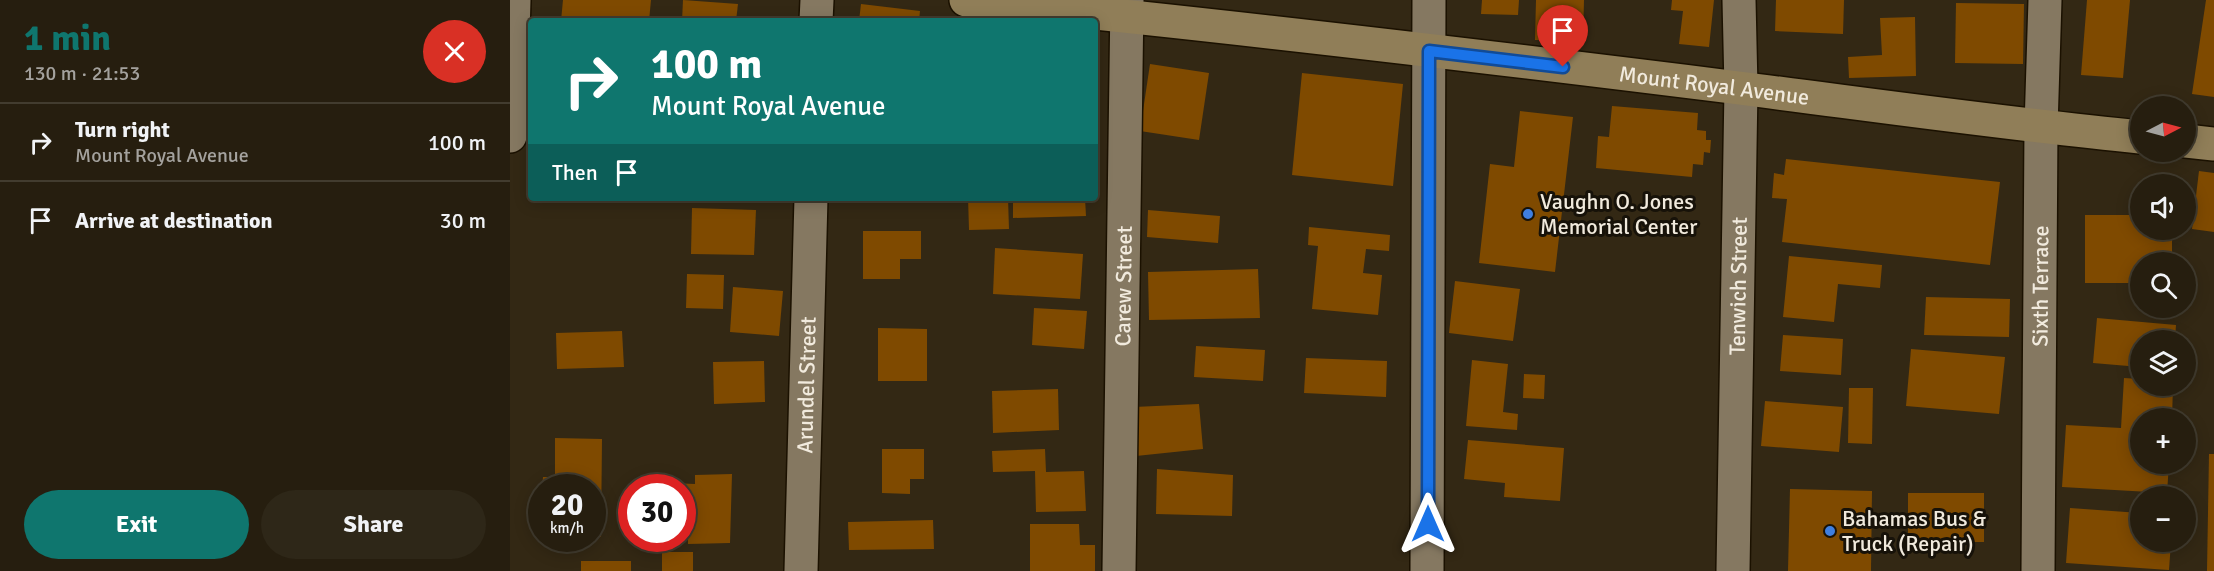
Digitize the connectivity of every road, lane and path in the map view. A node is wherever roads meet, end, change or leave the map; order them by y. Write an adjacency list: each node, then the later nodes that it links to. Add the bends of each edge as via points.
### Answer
1 (514, 0): 12 (street)
2 (817, 0): 8 (street)
3 (966, 0): 7 (street, Mount Royal Avenue)
4 (1429, 0): 9 (street)
5 (1739, 0): 10 (street, Tenwich Street)
6 (2045, 0): 11 (street, Sixth Terrace)
7 (1127, 8): 9 (street, Mount Royal Avenue); 18 (street, Carew Street)
8 (816, 18)
9 (1429, 51): 10 (street, Mount Royal Avenue); 19 (street)
10 (1741, 88): 11 (street, Mount Royal Avenue); 20 (street, Tenwich Street)
11 (2041, 127): 13 (street, Mount Royal Avenue); 21 (street, Sixth Terrace)
12 (510, 136)
13 (2130, 136)
14 (2196, 142): 15 (street)
15 (2214, 144)
16 (811, 201): 17 (street, Arundel Street)
17 (801, 571)
18 (1119, 571)
19 (1427, 571)
20 (1733, 571)
21 (2037, 571)

